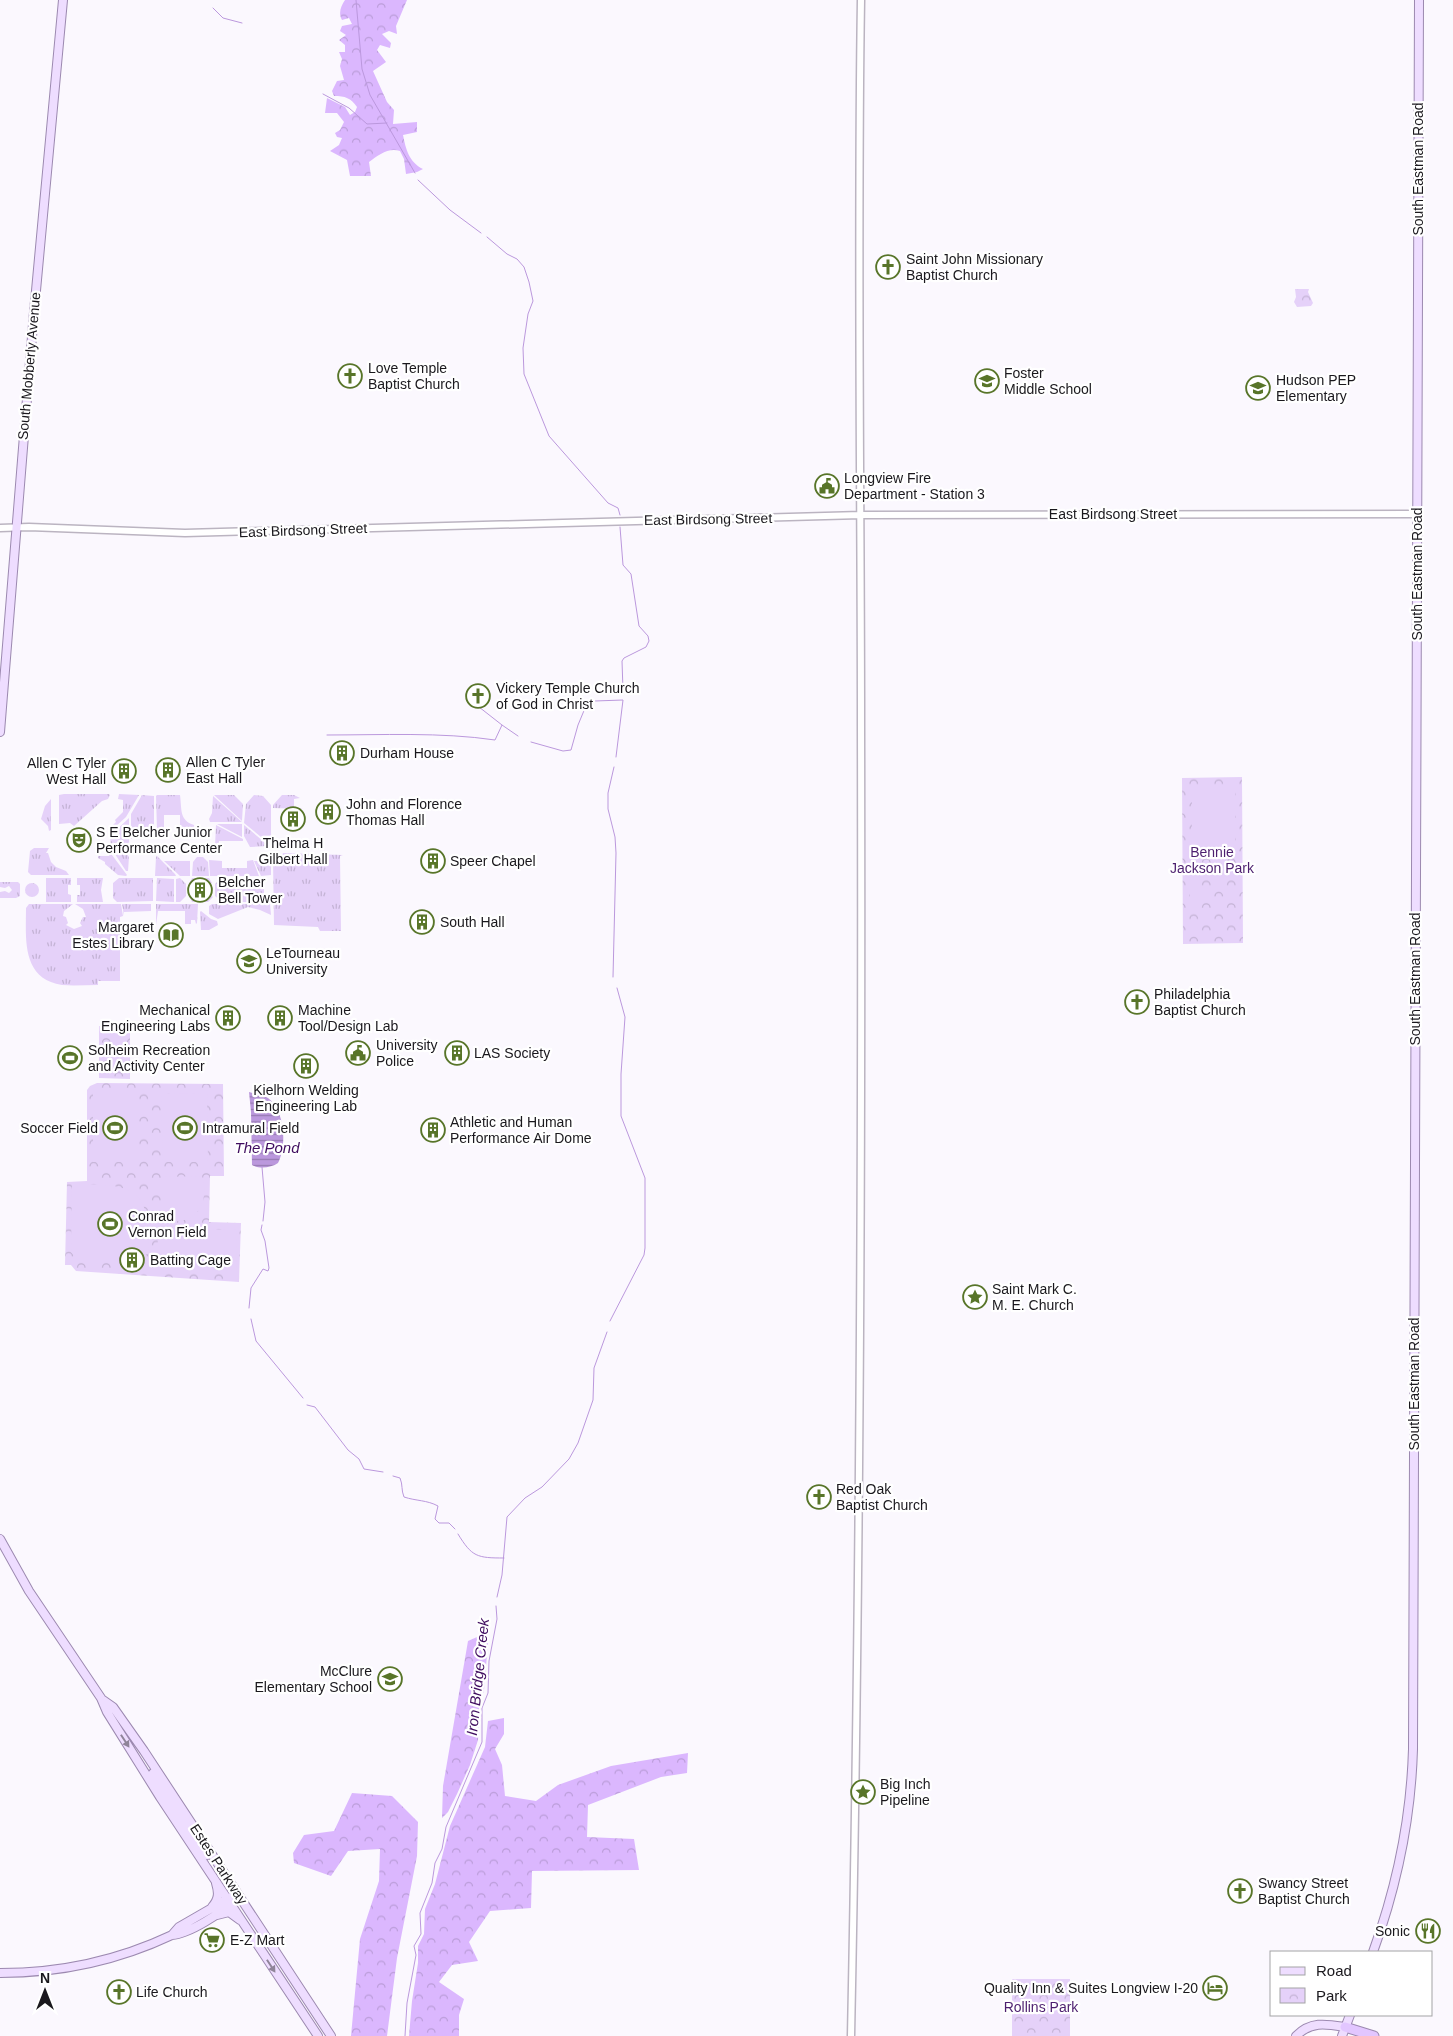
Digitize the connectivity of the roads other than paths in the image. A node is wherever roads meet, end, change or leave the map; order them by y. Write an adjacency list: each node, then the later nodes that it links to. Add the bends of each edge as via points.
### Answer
1 (63, 0): 7 (main road, South Mobberly Avenue)
2 (861, 0): 5 (street)
3 (1419, 0): 4 (main road, South Eastman Road)
4 (1417, 514): 5 (street, East Birdsong Street); 17 (main road, South Eastman Road, via 1412,1765 1401,1856 1389,1905)
5 (861, 515): 7 (street, East Birdsong Street, via 185,533); 23 (street, via 860,1218)
6 (0, 528): 7 (street, East Birdsong Street)
7 (16, 528): 8 (main road, South Mobberly Avenue)
8 (0, 732)
9 (0, 1539): 10 (main road, Estes Parkway, via 30,1591)
10 (101, 1698): 11 (main road, Estes Parkway, via 113,1707); 12 (main road, Estes Parkway, one-way to 12, via 160,1797)
11 (144, 1750): 13 (main road, via 147,1764); 16 (main road, Estes Parkway)
12 (214, 1877): 13 (main road, Estes Parkway); 14 (main road, via 218,1897)
13 (232, 1899): 14 (main road); 15 (main road, Estes Parkway); 16 (main road)
14 (209, 1914): 15 (main road, via 229,1912); 18 (main road, via 181,1934 92,1964 47,1971)
15 (246, 1924): 21 (main road, Estes Parkway, one-way to 21)
16 (263, 1930): 22 (main road, Estes Parkway)
17 (1372, 1951)
18 (0, 1973)
19 (1350, 2016): 20 (main road)
20 (1344, 2031): 24 (main road, via 1317,2024); 25 (highway)
21 (318, 2036)
22 (331, 2036)
23 (851, 2036)
24 (1296, 2036)
25 (1374, 2036)

